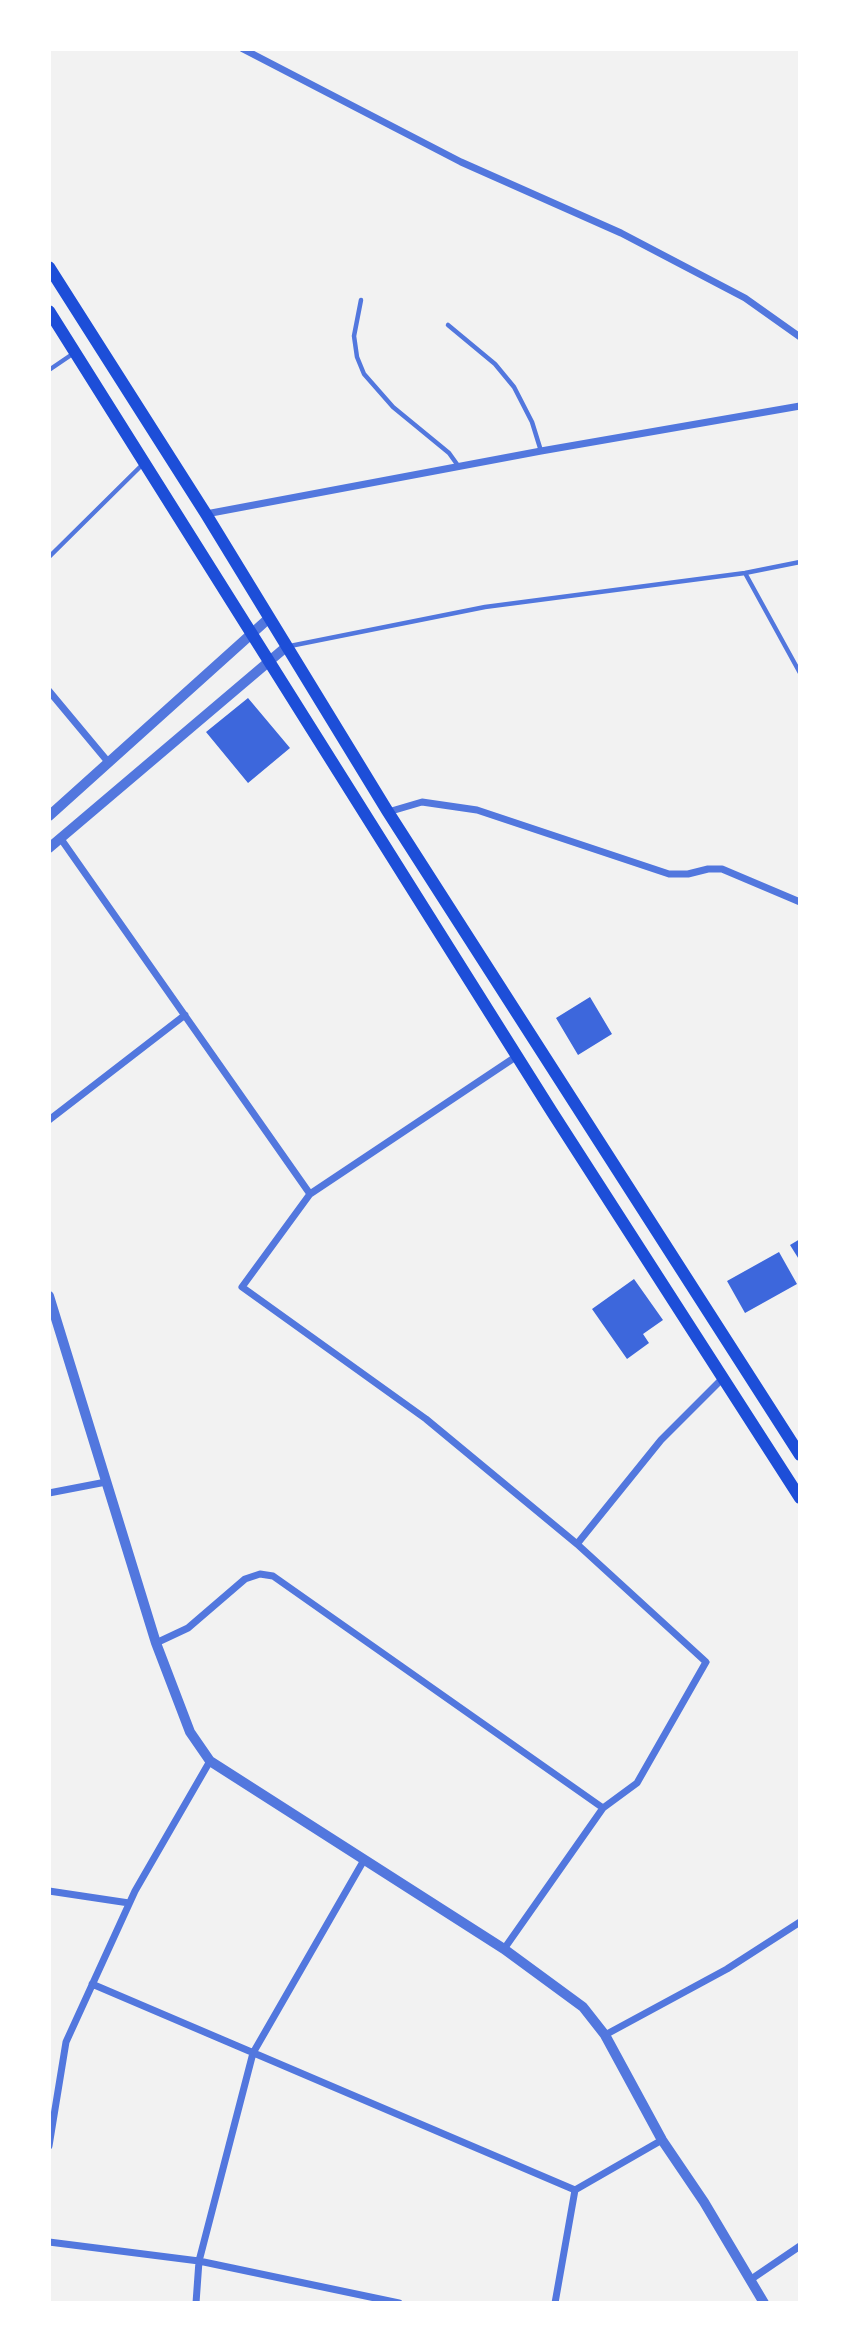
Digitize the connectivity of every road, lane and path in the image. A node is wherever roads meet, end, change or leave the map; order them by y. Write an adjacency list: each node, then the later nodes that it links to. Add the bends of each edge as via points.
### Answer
1 (243, 49): 6 (street, via 461,162 621,233 745,298)
2 (49, 267): 13 (main road)
3 (361, 300): 12 (lane, via 354,336 364,374)
4 (49, 311): 7 (main road)
5 (447, 325): 10 (lane, via 510,381 527,410)
6 (800, 337)
7 (75, 352): 8 (lane); 11 (main road)
8 (49, 370)
9 (800, 406): 10 (street)
10 (541, 451): 12 (street)
11 (144, 462): 14 (lane); 18 (main road)
12 (459, 467): 13 (street)
13 (206, 514): 17 (main road)
14 (49, 557)
15 (800, 562): 16 (lane)
16 (746, 573): 19 (lane, via 485,607); 21 (lane)
17 (268, 619): 18 (street); 19 (main road)
18 (252, 633): 20 (main road); 23 (street)
19 (286, 647): 20 (street); 24 (main road)
20 (269, 661): 26 (street); 30 (main road)
21 (800, 673)
22 (49, 691): 23 (street)
23 (108, 763): 25 (street)
24 (387, 812): 28 (street, via 422,802 477,810 669,874 722,869); 35 (main road)
25 (49, 816)
26 (61, 839): 27 (street); 29 (street)
27 (49, 848)
28 (800, 902)
29 (185, 1015): 31 (street); 32 (street)
30 (517, 1056): 32 (street); 34 (main road)
31 (49, 1120)
32 (310, 1194): 39 (street, via 242,1287 426,1419)
33 (49, 1296): 36 (street)
34 (723, 1378): 38 (main road); 39 (street, via 661,1440)
35 (800, 1455)
36 (106, 1482): 37 (street); 40 (street)
37 (49, 1493)
38 (800, 1499)
39 (577, 1544): 42 (street, via 706,1662 637,1783)
40 (156, 1643): 41 (street, via 190,1732); 42 (street, via 197,1622 245,1579 273,1576)
41 (209, 1760): 43 (street); 45 (street)
42 (603, 1808): 47 (street)
43 (364, 1860): 47 (street); 50 (street)
44 (49, 1891): 45 (street)
45 (129, 1903): 48 (street)
46 (800, 1922): 49 (street, via 727,1969)
47 (504, 1949): 49 (street, via 583,2007)
48 (92, 1984): 50 (street); 52 (street, via 66,2042)
49 (606, 2035): 51 (street)
50 (253, 2053): 53 (street); 56 (street)
51 (662, 2140): 53 (street); 57 (street)
52 (49, 2146)
53 (575, 2190): 60 (street)
54 (49, 2242): 56 (street)
55 (800, 2246): 57 (street)
56 (199, 2261): 58 (street); 59 (street)
57 (750, 2280): 61 (street)
58 (197, 2303)
59 (399, 2303)
60 (555, 2303)
61 (764, 2303)

